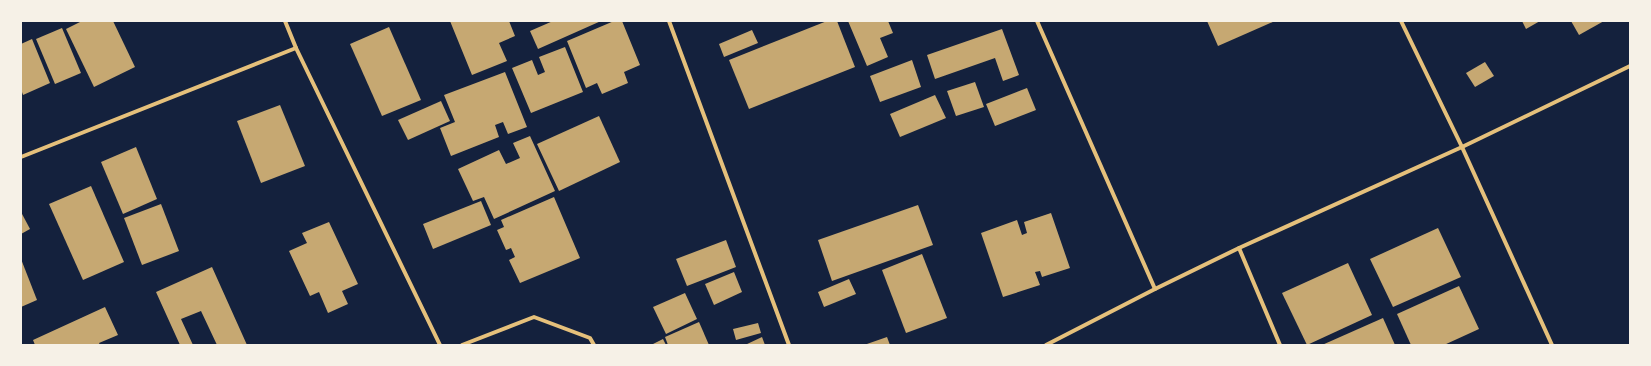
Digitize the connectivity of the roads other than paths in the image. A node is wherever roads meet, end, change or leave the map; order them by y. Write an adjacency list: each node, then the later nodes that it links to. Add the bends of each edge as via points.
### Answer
1 (285, 21): 5 (street)
2 (669, 21): 14 (street)
3 (1037, 21): 10 (street)
4 (1402, 21): 7 (street)
5 (296, 48): 8 (street); 11 (street)
6 (1630, 66): 7 (street)
7 (1462, 147): 9 (street); 17 (street)
8 (21, 158)
9 (1239, 248): 10 (street); 16 (street)
10 (1155, 289): 15 (street)
11 (440, 345)
12 (462, 345): 13 (street, via 534,317 590,338)
13 (594, 345)
14 (789, 345)
15 (1046, 345)
16 (1280, 345)
17 (1552, 345)

